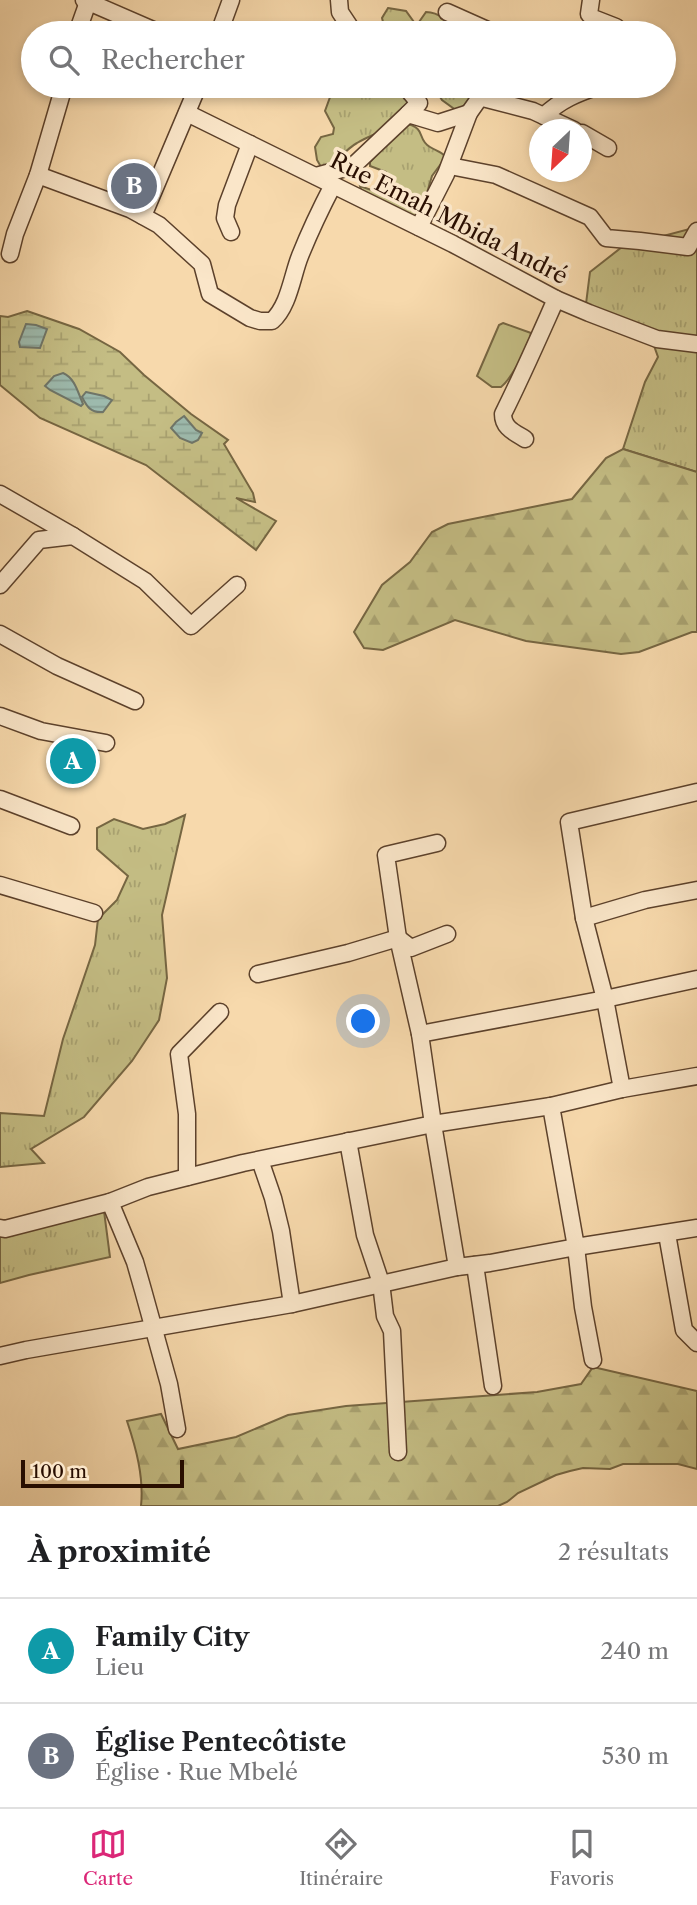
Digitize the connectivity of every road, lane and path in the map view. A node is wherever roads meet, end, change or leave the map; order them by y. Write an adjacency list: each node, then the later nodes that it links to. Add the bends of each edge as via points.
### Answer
1 (231, 0): 8 (street)
2 (339, 0): 9 (street)
3 (591, 0): 11 (street, via 589,14)
4 (86, 1): 6 (street); 7 (street)
5 (447, 12): 10 (street)
6 (80, 21)
7 (132, 21)
8 (223, 21)
9 (346, 21)
10 (467, 21)
11 (601, 21)
12 (60, 98): 27 (street)
13 (193, 98): 18 (street)
14 (415, 98): 20 (street, via 419,103)
15 (479, 98): 19 (street)
16 (498, 98): 21 (street)
17 (569, 98): 21 (street)
18 (187, 113): 24 (street, Rue Emah Mbida André); 30 (street)
19 (469, 113): 20 (street, via 438,123); 26 (street)
20 (408, 114): 28 (street, via 354,166)
21 (544, 116): 22 (street)
22 (550, 119)
23 (592, 139): 25 (street)
24 (250, 144): 28 (street, Rue Emah Mbida André); 33 (street, via 227,205 225,218)
25 (608, 148)
26 (450, 166): 31 (street); 32 (street, via 496,175 590,217 606,239 688,247)
27 (38, 175): 30 (street); 34 (street)
28 (316, 176): 29 (street, Rue Emah Mbida André)
29 (333, 184): 30 (street, via 272,321 250,318 210,294 200,261); 31 (street, Rue Emah Mbida André)
30 (143, 216)
31 (419, 228): 35 (street, Rue Emah Mbida André)
32 (697, 231)
33 (231, 232)
34 (10, 254)
35 (556, 299): 36 (street, Rue Emah Mbida André, via 657,339); 37 (street, via 503,414 507,428)
36 (696, 346)
37 (525, 439)
38 (0, 494): 39 (street)
39 (73, 536): 40 (street, via 38,540); 41 (street, via 145,581 191,626)
40 (0, 585)
41 (237, 585)
42 (0, 634): 43 (street)
43 (135, 701)
44 (0, 716): 45 (street, via 31,729)
45 (106, 743)
46 (697, 792): 53 (street, via 569,822)
47 (0, 799): 48 (street)
48 (71, 826)
49 (437, 843): 55 (street, via 386,855)
50 (0, 885): 52 (street)
51 (697, 890): 53 (street)
52 (94, 913)
53 (584, 918): 58 (street)
54 (447, 934): 55 (street, via 411,948)
55 (398, 938): 56 (street); 60 (street)
56 (258, 974)
57 (697, 979): 58 (street)
58 (605, 999): 60 (street); 62 (street)
59 (220, 1012): 67 (street, via 179,1054 187,1114)
60 (420, 1034): 64 (street)
61 (697, 1076): 62 (street)
62 (622, 1089): 63 (street)
63 (551, 1106): 64 (street); 72 (street)
64 (433, 1124): 65 (street); 74 (street)
65 (348, 1141): 66 (street); 75 (street, via 365,1235)
66 (260, 1160): 67 (street); 76 (street, via 281,1231)
67 (187, 1177): 68 (street)
68 (110, 1202): 69 (street); 77 (street, via 135,1262)
69 (0, 1228)
70 (697, 1228): 71 (street)
71 (667, 1234): 72 (street); 78 (street, via 684,1330)
72 (576, 1247): 73 (street); 80 (street)
73 (475, 1265): 74 (street); 81 (street)
74 (457, 1267): 75 (street)
75 (381, 1283): 76 (street); 83 (street, via 392,1331)
76 (292, 1304): 77 (street)
77 (153, 1328): 79 (street); 82 (street)
78 (697, 1343)
79 (0, 1356)
80 (593, 1360)
81 (493, 1386)
82 (177, 1429)
83 (398, 1452)

